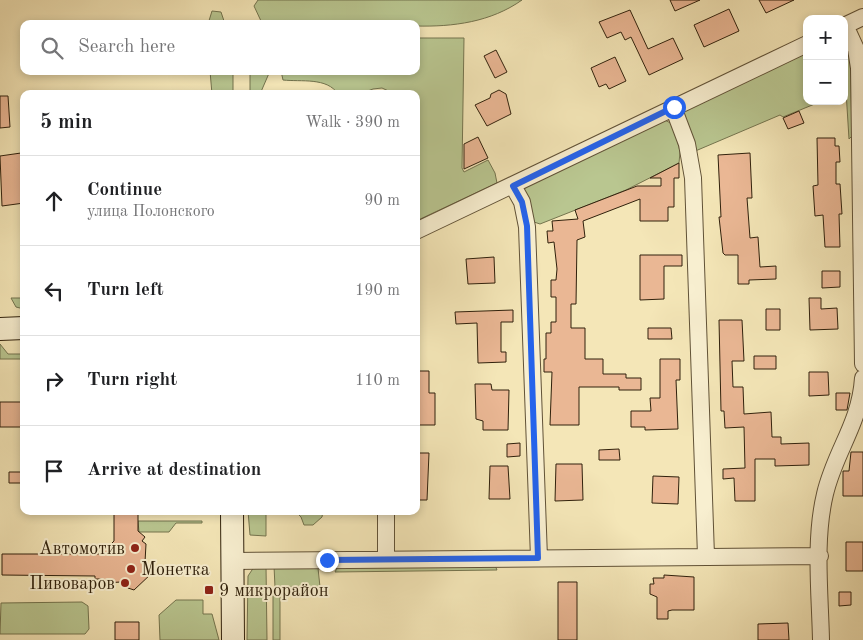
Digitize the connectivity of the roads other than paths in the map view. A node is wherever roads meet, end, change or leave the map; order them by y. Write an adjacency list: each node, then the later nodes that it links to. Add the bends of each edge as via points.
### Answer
1 (863, 17): 2 (street)
2 (848, 24)
3 (848, 33): 10 (street, via 860,68)
4 (803, 46): 5 (street)
5 (674, 107): 6 (street); 14 (street, via 687,144 693,178)
6 (513, 186): 7 (street); 16 (street, via 522,202 527,226)
7 (420, 229)
8 (20, 328): 9 (main road)
9 (0, 329)
10 (863, 364)
11 (863, 378): 15 (street, via 858,415 828,482 828,524)
12 (232, 515): 18 (main road)
13 (386, 515): 17 (street)
14 (706, 556): 15 (street); 16 (street)
15 (820, 556): 20 (street)
16 (538, 558): 17 (street)
17 (386, 559): 18 (street)
18 (233, 561): 19 (main road)
19 (234, 640)
20 (821, 640)

